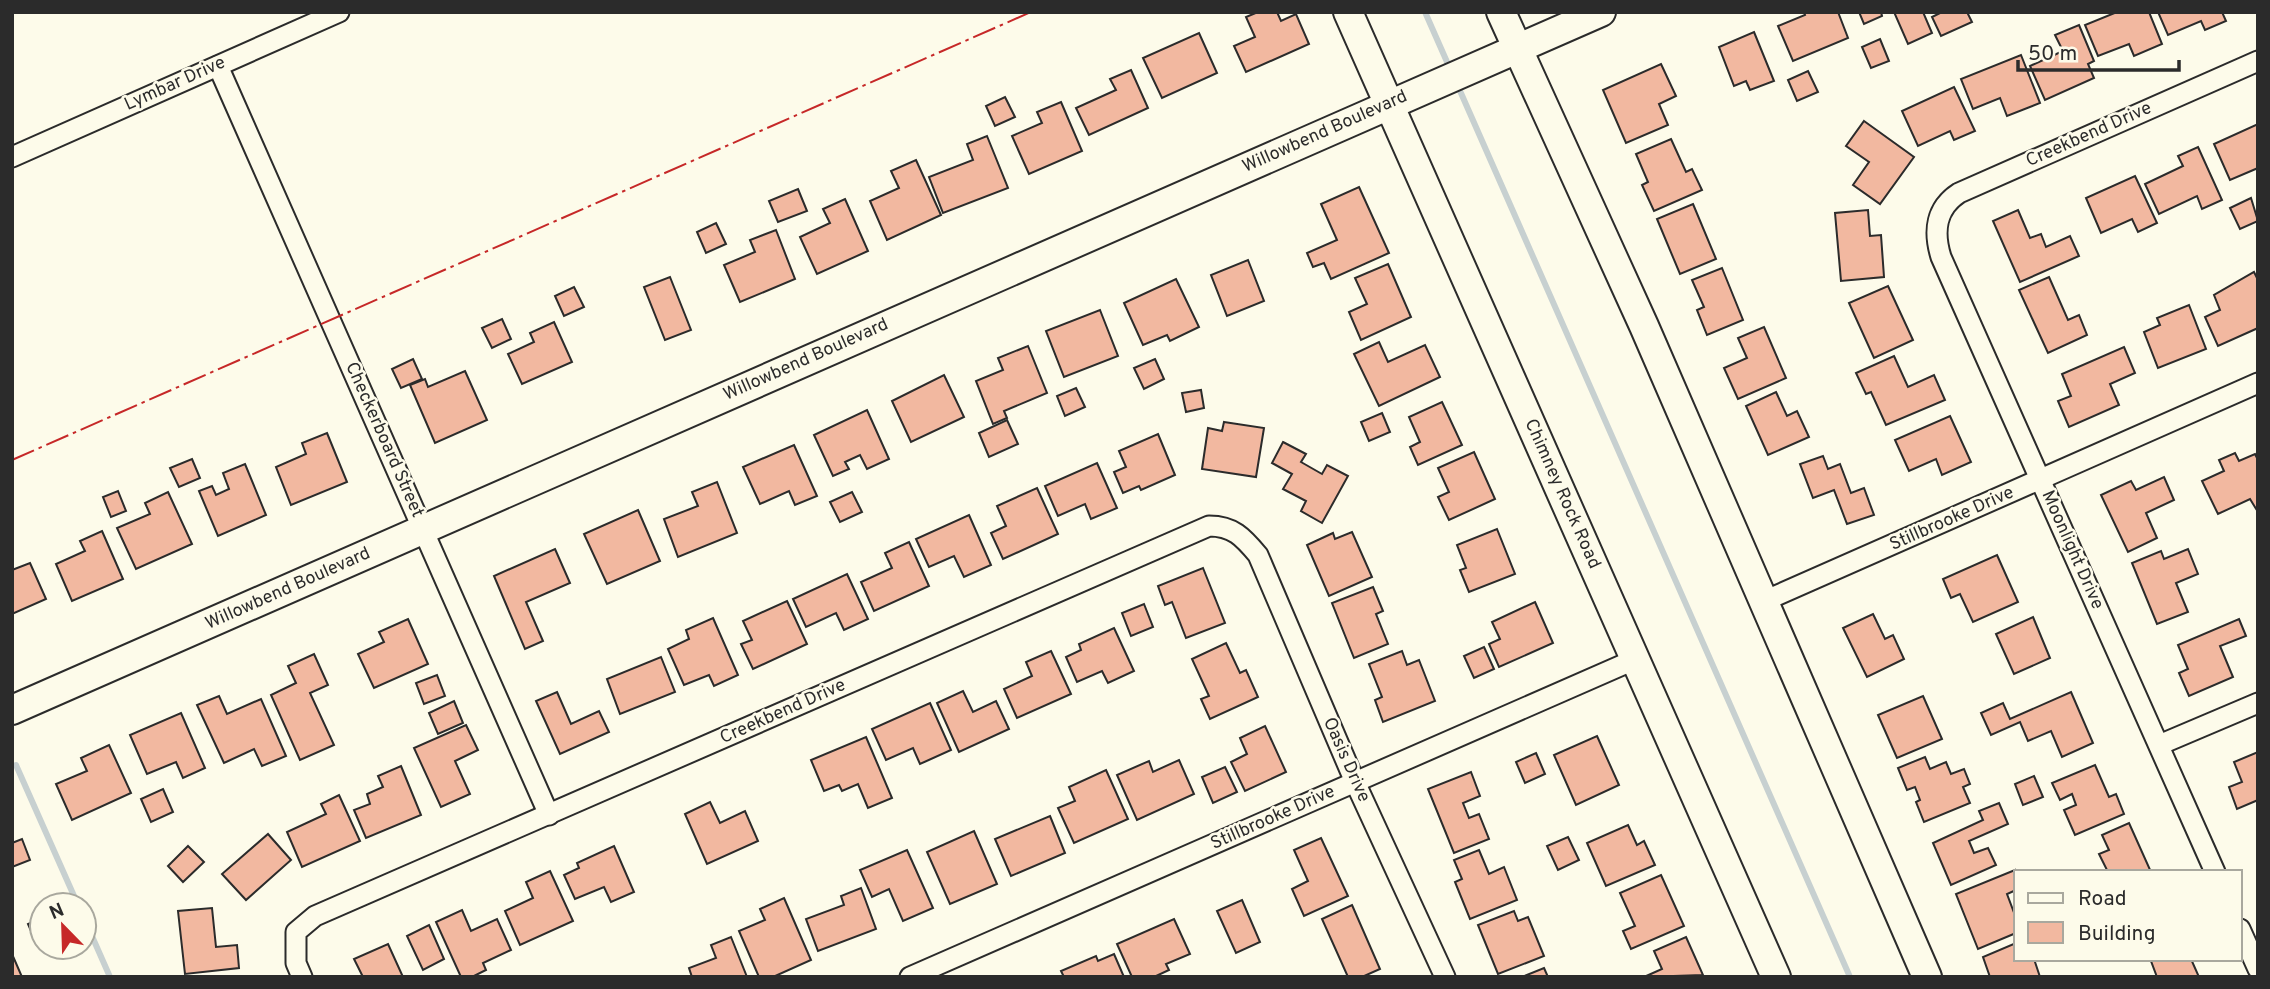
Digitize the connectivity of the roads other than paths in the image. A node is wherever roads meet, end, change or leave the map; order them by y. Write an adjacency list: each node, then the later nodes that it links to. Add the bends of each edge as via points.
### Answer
1 (339, 12): 7 (street, Lymbar Drive)
2 (1348, 12): 8 (main road, Chimney Rock Road)
3 (1501, 12): 5 (main road)
4 (1601, 12): 5 (main road, Willowbend Boulevard)
5 (1516, 50): 8 (main road, Willowbend Boulevard); 15 (main road, via 1644,326)
6 (2258, 61): 10 (street, Creekbend Drive, via 1959,193 1947,201)
7 (218, 66): 9 (street, Lymbar Drive); 13 (street, Checkerboard Street)
8 (1388, 104): 13 (main road, Willowbend Boulevard); 16 (main road, Chimney Rock Road)
9 (12, 157)
10 (1936, 226): 12 (street, Moonlight Drive, via 1941,257)
11 (2258, 383): 12 (street, Stillbrooke Drive)
12 (2041, 480): 15 (street, Stillbrooke Drive); 19 (street, Moonlight Drive)
13 (424, 529): 18 (main road, Willowbend Boulevard); 21 (street, Checkerboard Street)
14 (1248, 543): 20 (street, Oasis Drive, via 1258,555); 21 (street, Creekbend Drive, via 1226,526 1209,526)
15 (1762, 602): 29 (main road)
16 (1636, 659): 20 (street, Stillbrooke Drive); 28 (main road, Chimney Rock Road)
17 (2258, 703): 19 (street)
18 (12, 710)
19 (2159, 745): 22 (street, Moonlight Drive)
20 (1355, 782): 26 (street, Stillbrooke Drive); 27 (street, Oasis Drive)
21 (549, 815): 25 (street, Creekbend Drive, via 315,916 296,932 296,963)
22 (2214, 870)
23 (2242, 933): 24 (street)
24 (2258, 969)
25 (302, 977)
26 (910, 977)
27 (1445, 977)
28 (1776, 977)
29 (1927, 977)

